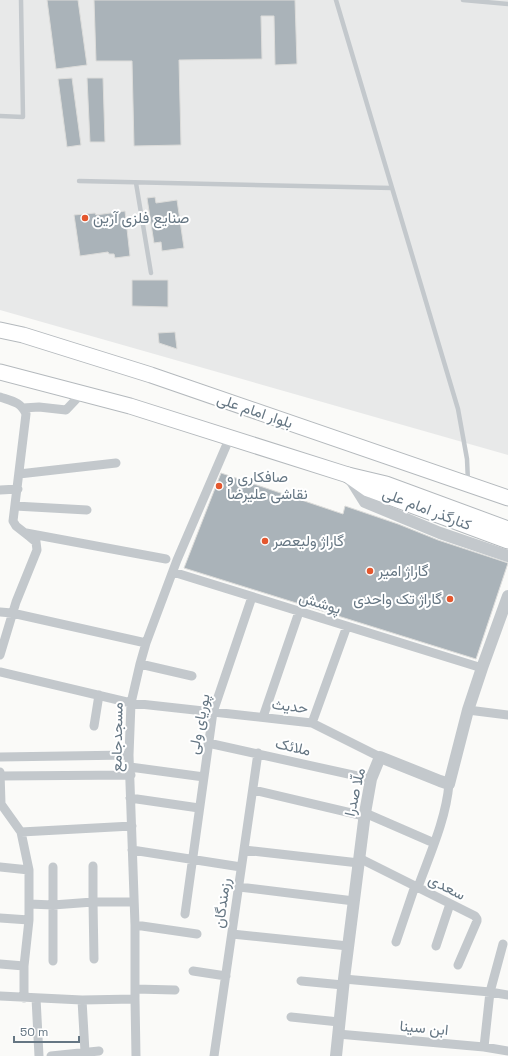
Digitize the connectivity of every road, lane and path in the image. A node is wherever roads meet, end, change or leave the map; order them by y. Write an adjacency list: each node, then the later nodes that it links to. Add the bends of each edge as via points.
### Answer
1 (21, 0): 5 (lane, via 23,117)
2 (336, 0): 8 (lane)
3 (463, 0): 4 (lane)
4 (508, 4)
5 (0, 116)
6 (79, 181): 7 (lane)
7 (136, 183): 8 (lane); 9 (lane)
8 (392, 188): 19 (lane, via 458,409 466,453)
9 (151, 273)
10 (0, 330): 19 (main road, بلوار امام علی, via 151,375)
11 (0, 372): 12 (main road)
12 (82, 393): 14 (street, via 66,410); 15 (main road)
13 (0, 397): 14 (street)
14 (23, 408): 17 (street, via 26,414)
15 (230, 437): 18 (main road); 30 (street, مسجدجامع)
16 (116, 463): 17 (street)
17 (19, 474): 20 (street)
18 (348, 475): 25 (main road, via 386,484); 27 (main road, via 368,489); 28 (street, کنارگذر امام علی, via 365,502)
19 (468, 485): 22 (main road, بلوار امام علی)
20 (18, 489): 21 (street); 23 (street)
21 (0, 490)
22 (508, 498)
23 (15, 506): 24 (street); 26 (street, via 13,521)
24 (87, 510)
25 (508, 529)
26 (24, 532): 29 (street); 35 (street, via 36,542 37,550)
27 (508, 541)
28 (508, 556)
29 (166, 559)
30 (173, 572): 32 (street, پوشش); 37 (street, مسجدجامع)
31 (508, 596): 40 (street)
32 (252, 597): 34 (street, پوشش); 46 (street, پوریای ولی)
33 (0, 612): 35 (street)
34 (299, 612): 36 (street, پوشش); 48 (street)
35 (12, 613): 37 (street); 38 (street)
36 (347, 626): 40 (street, پوشش); 49 (street)
37 (146, 643): 39 (street, مسجدجامع)
38 (0, 655)
39 (140, 664): 42 (street); 44 (street, مسجدجامع)
40 (482, 668): 45 (street)
41 (0, 672): 43 (street, حدیث)
42 (192, 676)
43 (99, 695): 44 (street, حدیث); 50 (street)
44 (130, 703): 46 (street, حدیث); 53 (street, مسجدجامع)
45 (468, 710): 47 (street); 61 (street)
46 (212, 712): 48 (street, حدیث); 51 (street, پوریای ولی)
47 (508, 715)
48 (263, 717): 49 (street, حدیث)
49 (312, 723): 55 (street, حدیث)
50 (94, 726)
51 (208, 743): 52 (street, ملائک); 59 (street, پوریای ولی)
52 (258, 753): 60 (street, ملائک); 62 (street, رزمندگان)
53 (129, 755): 54 (street); 56 (street, مسجدجامع)
54 (0, 757)
55 (380, 757): 60 (street, ملّا صدرا); 61 (street, ملّا صدرا)
56 (130, 771): 58 (street); 59 (street); 63 (street, مسجدجامع)
57 (0, 772): 58 (street)
58 (0, 776): 64 (street)
59 (204, 777): 65 (street, پوریای ولی)
60 (371, 779): 66 (street, ملّا صدرا)
61 (449, 784): 69 (street)
62 (253, 790): 66 (street); 71 (street, رزمندگان)
63 (130, 798): 65 (street); 67 (street, مسجدجامع)
64 (1, 804): 68 (street)
65 (200, 808): 72 (street, پوریای ولی)
66 (365, 815): 69 (street); 73 (street, ملّا صدرا)
67 (132, 826): 68 (street); 70 (street, مسجدجامع)
68 (21, 832): 78 (street)
69 (434, 843): 80 (street)
70 (132, 850): 72 (street); 83 (street, مسجدجامع)
71 (244, 850): 73 (street); 77 (street, رزمندگان)
72 (192, 860): 77 (street); 87 (street, پوریای ولی)
73 (359, 860): 80 (street, سعدی); 81 (street, ملّا صدرا)
74 (93, 866): 82 (street)
75 (0, 867): 78 (street)
76 (53, 867): 86 (street)
77 (241, 867): 79 (street, رزمندگان)
78 (29, 870): 84 (street)
79 (238, 887): 81 (street); 92 (street, رزمندگان)
80 (416, 887): 85 (street, سعدی); 93 (street)
81 (354, 901): 95 (street, ملّا صدرا)
82 (93, 902): 83 (street); 86 (street); 97 (street)
83 (134, 902): 90 (street, مسجدجامع)
84 (29, 904): 86 (street); 89 (street)
85 (450, 904): 96 (street); 100 (street, سعدی, via 477,919)
86 (53, 905): 98 (street)
87 (185, 914)
88 (0, 918): 89 (street)
89 (29, 920): 101 (street)
90 (134, 925): 91 (street); 106 (street, مسجدجامع)
91 (197, 934)
92 (232, 934): 95 (street); 103 (street, رزمندگان)
93 (396, 942)
94 (503, 944): 108 (street)
95 (348, 946): 105 (street, ملّا صدرا)
96 (436, 946)
97 (94, 959)
98 (53, 960)
99 (0, 964): 101 (street)
100 (458, 965)
101 (24, 966): 111 (street)
102 (193, 971): 103 (street)
103 (226, 976): 124 (street, رزمندگان)
104 (301, 981): 105 (street)
105 (343, 982): 108 (street); 116 (street, ملّا صدرا)
106 (134, 989): 107 (street); 113 (street, مسجدجامع)
107 (175, 990)
108 (490, 992): 109 (street); 117 (street)
109 (508, 995)
110 (0, 996): 111 (street)
111 (24, 998): 112 (street)
112 (36, 998): 114 (street); 121 (street)
113 (135, 999): 114 (street); 123 (street, مسجدجامع)
114 (82, 1000): 120 (street)
115 (291, 1017): 116 (street, ابن سینا)
116 (339, 1028): 117 (street, ابن سینا); 125 (street, ملّا صدرا)
117 (484, 1047): 119 (street, ابن سینا)
118 (99, 1050): 120 (street)
119 (508, 1051)
120 (84, 1052): 122 (street)
121 (39, 1056)
122 (51, 1056)
123 (136, 1056)
124 (214, 1056)
125 (336, 1056)

